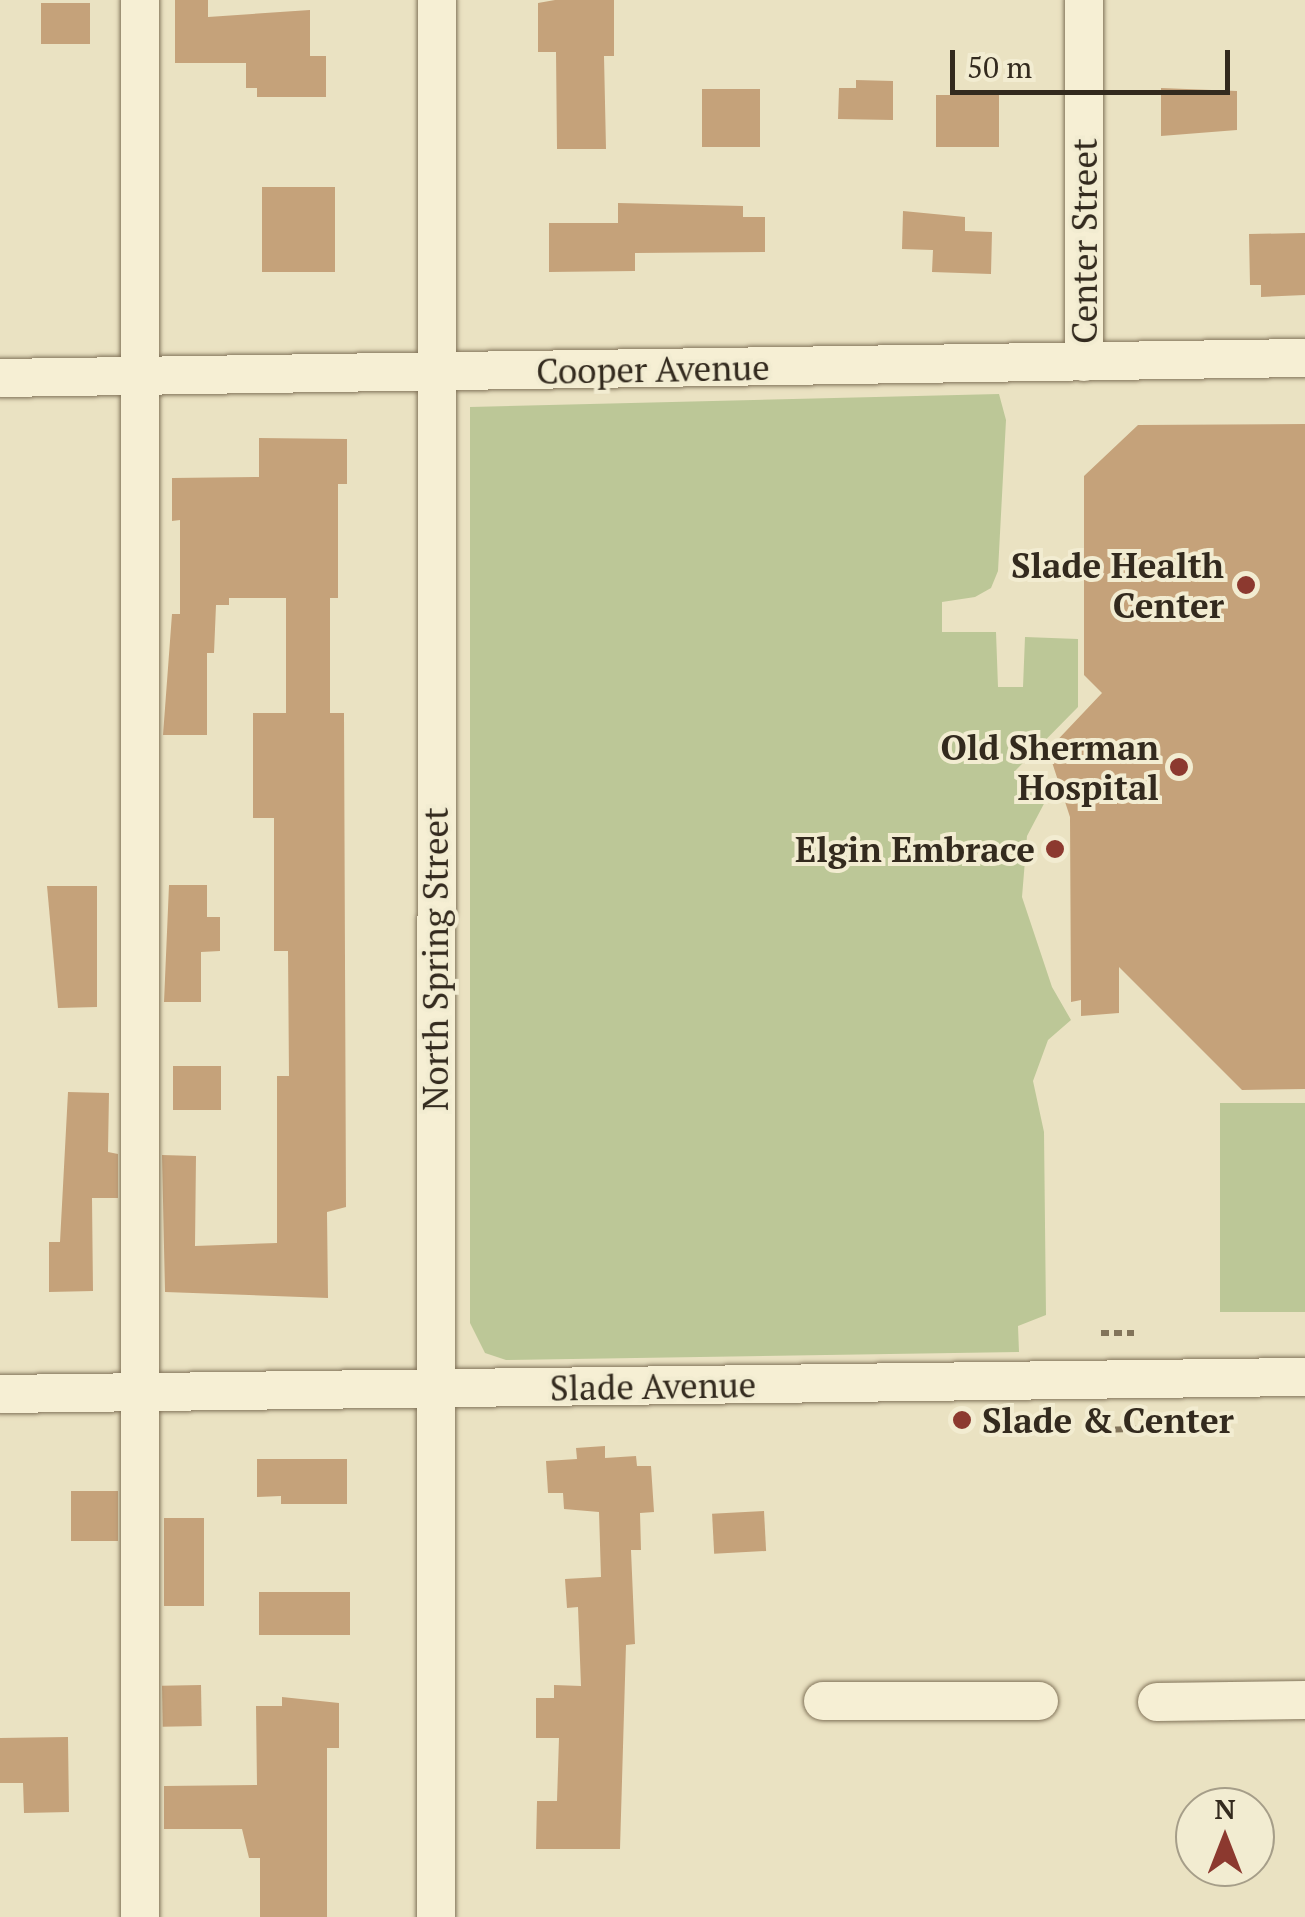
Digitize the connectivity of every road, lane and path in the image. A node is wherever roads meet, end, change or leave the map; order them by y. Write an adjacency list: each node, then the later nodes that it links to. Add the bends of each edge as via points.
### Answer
1 (140, 0): 8 (street)
2 (437, 0): 6 (street, North Spring Street)
3 (1084, 0): 5 (street, Center Street)
4 (1305, 358): 5 (street, Cooper Avenue)
5 (1084, 362): 6 (street, Cooper Avenue)
6 (436, 373): 8 (street, Cooper Avenue); 12 (street, North Spring Street)
7 (0, 378): 8 (street, Cooper Avenue)
8 (138, 378): 13 (street)
9 (1134, 1333): 10 (path)
10 (1101, 1334)
11 (1305, 1377): 12 (street, Slade Avenue)
12 (435, 1388): 13 (street, Slade Avenue); 22 (street, North Spring Street)
13 (140, 1392): 14 (street, Slade Avenue); 21 (street)
14 (0, 1394)
15 (1138, 1429): 16 (path)
16 (1102, 1430)
17 (1305, 1700): 20 (street)
18 (822, 1701): 19 (street)
19 (1039, 1701)
20 (1157, 1702)
21 (140, 1917)
22 (436, 1917)

